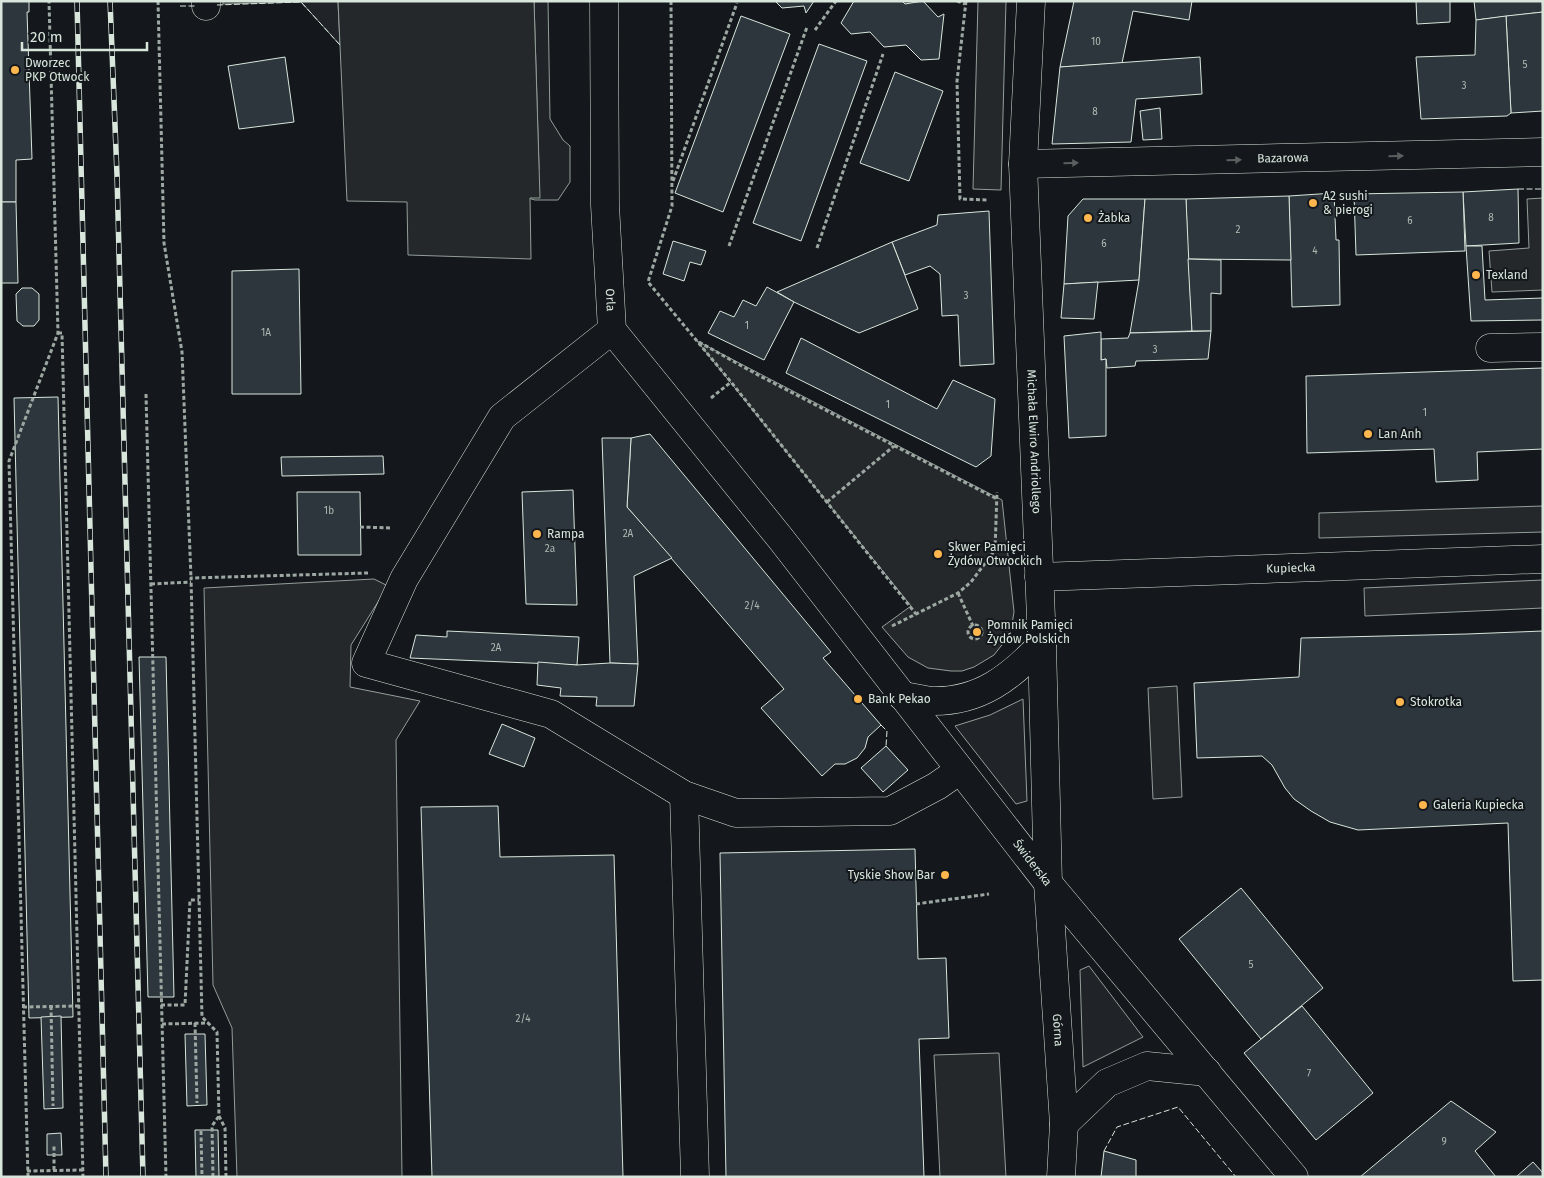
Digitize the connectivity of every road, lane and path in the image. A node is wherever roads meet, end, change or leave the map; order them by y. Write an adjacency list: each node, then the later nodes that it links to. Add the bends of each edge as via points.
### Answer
1 (49, 1): 20 (path)
2 (158, 1): 35 (path, via 164,243 182,352)
3 (604, 1): 19 (street, Orla, via 605,205)
4 (671, 1): 15 (path)
5 (836, 1): 11 (path)
6 (957, 1): 9 (path)
7 (1031, 1): 14 (street, Michała Elwiro Andriollego)
8 (737, 3): 15 (path)
9 (966, 3): 16 (path, via 957,81 960,199)
10 (807, 27): 17 (path)
11 (815, 30)
12 (883, 54): 18 (path)
13 (1543, 152): 14 (street, Bazarowa, one-way to 13)
14 (1023, 164): 33 (street, Michała Elwiro Andriollego)
15 (672, 184): 21 (path, via 672,206 648,282)
16 (988, 200)
17 (729, 246)
18 (817, 248)
19 (612, 330): 31 (street, Orla); 34 (street, via 502,417)
20 (58, 334): 51 (path, via 62,333); 52 (path, via 9,461)
21 (697, 341): 24 (path); 27 (path)
22 (1543, 346): 23 (street)
23 (1490, 348)
24 (731, 382): 26 (path); 30 (path)
25 (146, 394): 36 (path)
26 (705, 403)
27 (894, 446): 29 (path); 30 (path)
28 (997, 492): 29 (path)
29 (997, 499): 37 (path, via 995,550 971,582)
30 (827, 502): 38 (path)
31 (781, 539): 42 (street, Świderska)
32 (1543, 560): 33 (street, Kupiecka)
33 (1040, 577): 41 (street, Michała Elwiro Andriollego)
34 (404, 579): 35 (path, via 389,572); 44 (street, via 366,663 552,714)
35 (191, 580): 36 (path); 47 (path)
36 (151, 584): 49 (path)
37 (958, 593): 38 (path); 39 (path)
38 (916, 614): 40 (path)
39 (973, 626): 39 (path, via 968,631 970,638 975,640 983,632 978,625)
40 (887, 628)
41 (1042, 644): 42 (street, via 1026,662 988,690 932,701); 45 (street, Michała Elwiro Andriollego)
42 (902, 696): 43 (street, Świderska)
43 (960, 770): 44 (street, via 890,810 736,813); 45 (street, Świderska)
44 (684, 795): 72 (street)
45 (1048, 883): 56 (street, Świderska); 60 (street, Górna)
46 (989, 894): 48 (path)
47 (199, 900): 49 (path, via 190,900 185,1005); 54 (path, via 202,1017)
48 (916, 904)
49 (161, 1005): 55 (path)
50 (51, 1006): 51 (path); 52 (path); 58 (path)
51 (79, 1006): 64 (path)
52 (23, 1007): 65 (path)
53 (195, 1023): 54 (path); 55 (path); 57 (path)
54 (208, 1023): 59 (path, via 217,1032)
55 (162, 1024): 68 (path)
56 (1206, 1072): 60 (street, via 1147,1066 1107,1083); 74 (street, Świderska)
57 (197, 1104)
58 (53, 1106)
59 (219, 1116): 70 (path, via 212,1126); 71 (path, via 225,1128)
60 (1064, 1124): 73 (street, Górna)
61 (201, 1131): 69 (path)
62 (54, 1144): 63 (path)
63 (54, 1170): 64 (path); 65 (path)
64 (83, 1170): 67 (path)
65 (28, 1171): 66 (path)
66 (28, 1177)
67 (83, 1177)
68 (166, 1177)
69 (202, 1177)
70 (213, 1177)
71 (226, 1177)
72 (695, 1177)
73 (1061, 1177)
74 (1294, 1177)

